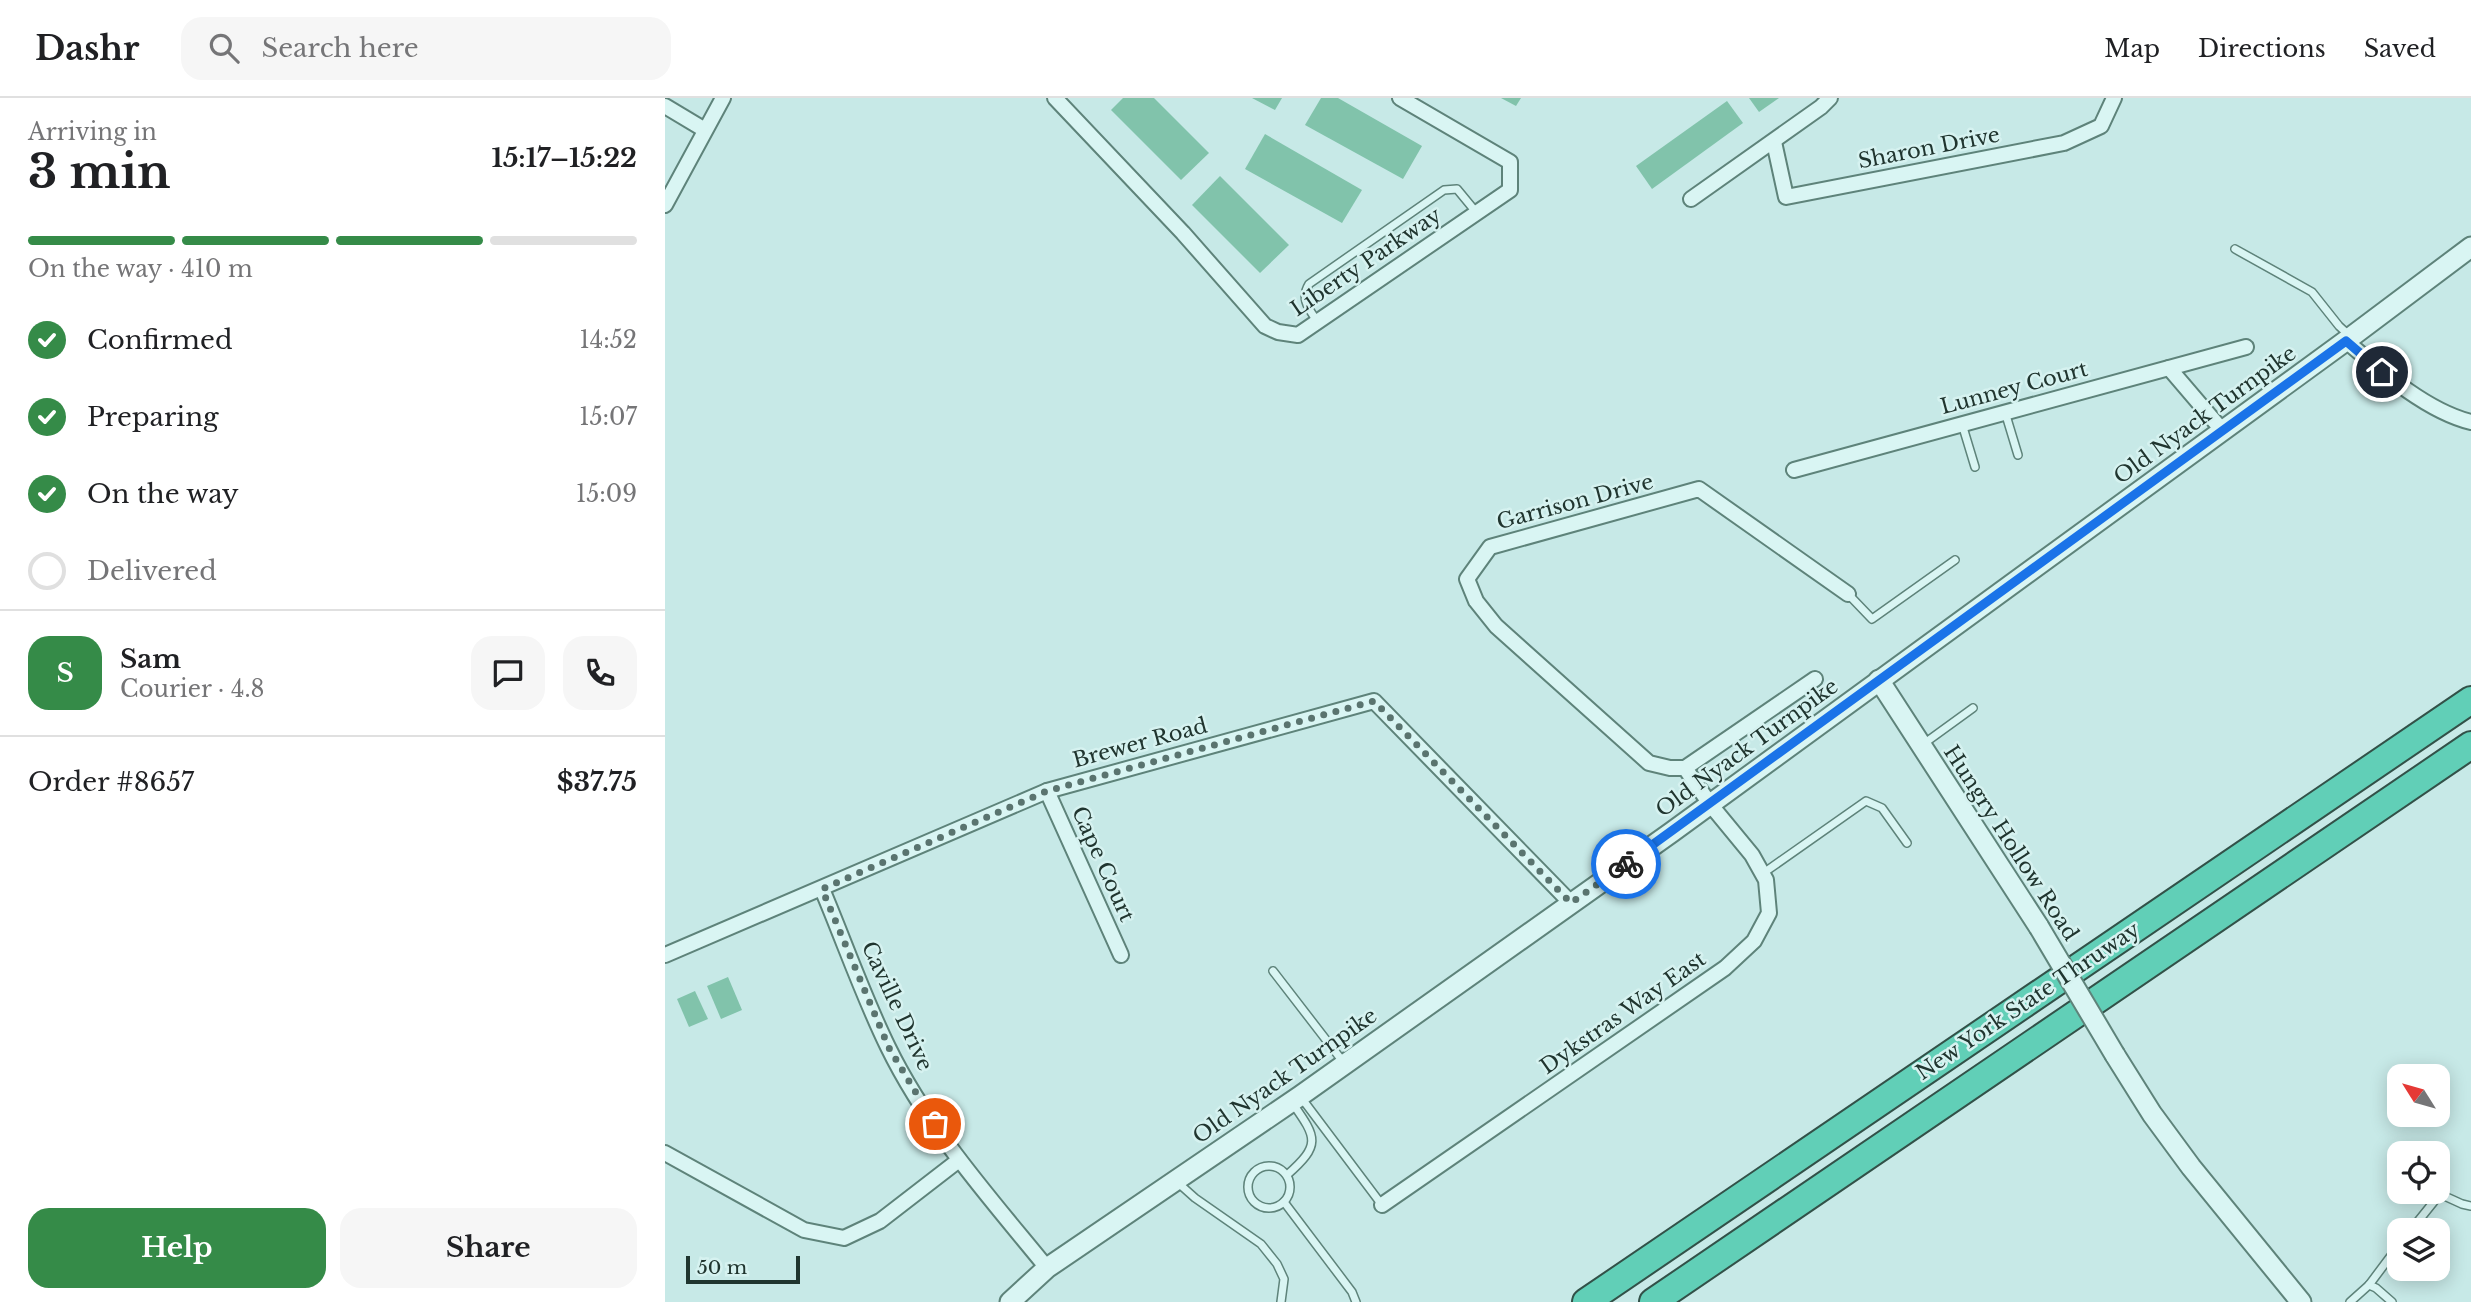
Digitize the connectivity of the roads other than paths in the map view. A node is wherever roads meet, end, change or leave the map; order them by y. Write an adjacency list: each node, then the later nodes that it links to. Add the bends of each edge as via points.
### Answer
1 (723, 98): 7 (street)
2 (1055, 98): 14 (street, Liberty Parkway, via 1265,327 1298,335)
3 (1400, 98): 11 (street, Liberty Parkway, via 1510,162 1510,190)
4 (1830, 98): 8 (street)
5 (2114, 98): 8 (street, Sharon Drive, via 2101,126 2064,143 1786,197)
6 (665, 106): 7 (street)
7 (705, 130): 10 (street)
8 (1774, 142): 9 (street)
9 (1691, 200)
10 (665, 205)
11 (1477, 213): 14 (street, Liberty Parkway); 14 (lane, via 1457,189 1444,190 1309,284 1305,304)
12 (2471, 247): 15 (street, Old Nyack Turnpike)
13 (2235, 248): 15 (lane, via 2312,292)
14 (1318, 322)
15 (2349, 339): 19 (street, via 2382,372 2422,400); 21 (street, Old Nyack Turnpike)
16 (2246, 346): 17 (street, Lunney Court)
17 (2169, 368): 18 (street, Lunney Court); 21 (street)
18 (2005, 412): 20 (street, Lunney Court); 22 (lane)
19 (2471, 422)
20 (1962, 424): 23 (lane); 24 (street, Lunney Court)
21 (2222, 430): 28 (street, Old Nyack Turnpike)
22 (2018, 455)
23 (1975, 467)
24 (1794, 470)
25 (1955, 560): 26 (lane, via 1873,619)
26 (1848, 594): 33 (street, Garrison Drive, via 1699,489 1490,547 1467,579 1476,601 1496,626 1649,763)
27 (1815, 679): 33 (street)
28 (1879, 680): 31 (street, Hungry Hollow Road); 35 (street, Old Nyack Turnpike)
29 (2471, 700): 59 (highway, New York State Thruway)
30 (1973, 708): 31 (lane)
31 (1921, 745): 61 (street, Hungry Hollow Road, bridge, via 2152,1114)
32 (2471, 745): 60 (highway, New York State Thruway)
33 (1685, 768): 35 (street)
34 (1047, 791): 38 (street, Brewer Road); 39 (street, Brewer Road, via 1374,701); 41 (street, Cape Court)
35 (1710, 804): 37 (street, Dykstras Way East); 39 (street, Old Nyack Turnpike)
36 (1906, 843): 37 (lane, via 1882,808 1865,802)
37 (1762, 874): 50 (street, Dykstras Way East, via 1769,913 1754,941 1725,968)
38 (822, 889): 40 (street, Brewer Road); 46 (street, Caville Drive, via 889,1048)
39 (1571, 903): 43 (street, Old Nyack Turnpike)
40 (665, 955)
41 (1121, 955)
42 (1273, 971): 43 (lane)
43 (1345, 1063): 44 (street, Old Nyack Turnpike)
44 (1295, 1098): 47 (lane, via 1313,1139 1310,1151); 48 (street, Old Nyack Turnpike); 50 (lane)
45 (665, 1153): 46 (street, via 804,1230 844,1238 880,1221)
46 (959, 1160): 54 (street, Caville Drive)
47 (1287, 1175): 49 (lane, via 1290,1189); 49 (lane, via 1268,1166 1255,1171 1248,1183 1250,1196 1259,1206 1273,1208)
48 (1175, 1180): 54 (street, Old Nyack Turnpike); 57 (lane, via 1261,1244 1284,1279)
49 (1285, 1202): 58 (lane)
50 (1381, 1205)
51 (2471, 1206): 52 (lane, via 2440,1194)
52 (2421, 1218)
53 (2387, 1261): 55 (lane)
54 (1047, 1268): 56 (street, Old Nyack Turnpike)
55 (2369, 1285): 62 (lane); 63 (lane)
56 (1010, 1302)
57 (1281, 1302)
58 (1356, 1302)
59 (1586, 1302)
60 (1653, 1302)
61 (2301, 1302)
62 (2350, 1302)
63 (2392, 1302)

